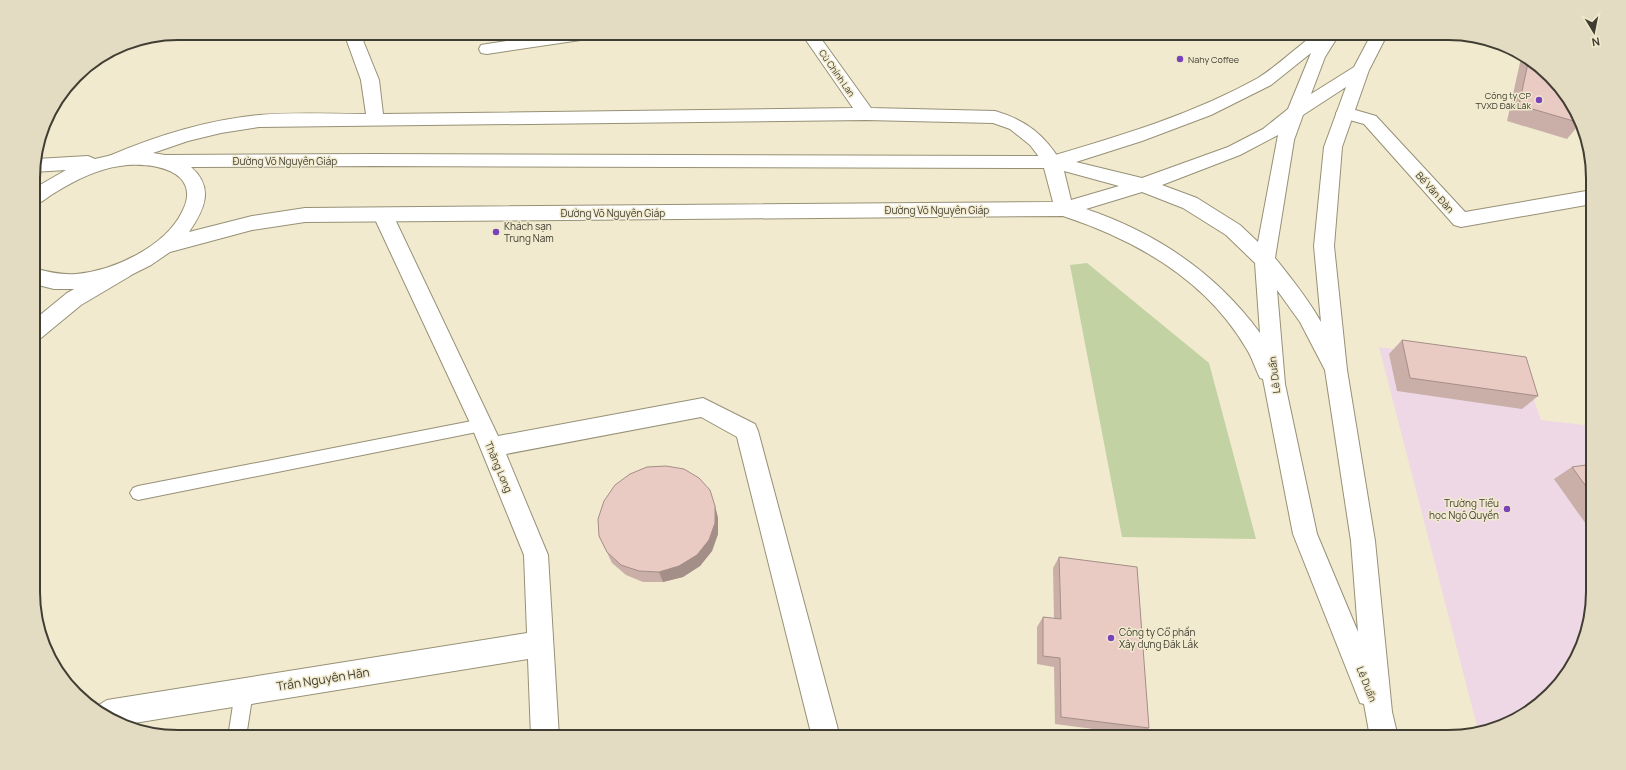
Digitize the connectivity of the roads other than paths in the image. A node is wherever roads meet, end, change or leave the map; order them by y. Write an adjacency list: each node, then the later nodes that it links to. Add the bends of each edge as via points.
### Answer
1 (355, 40): 12 (main road, via 370,80)
2 (547, 40): 7 (main road)
3 (814, 40): 11 (main road, Cù Chính Lan)
4 (1317, 40): 15 (main road, via 1265,81 1205,111 1136,137)
5 (1328, 40): 9 (main road, Lê Duẩn, via 1317,57)
6 (1376, 40): 8 (main road, Lê Duẩn)
7 (487, 49)
8 (1360, 70): 9 (main road); 10 (main road, Lê Duẩn)
9 (1296, 112): 17 (main road, via 1269,133 1234,151); 23 (main road, Lê Duẩn, via 1285,140)
10 (1345, 112): 19 (main road, Bế Văn Đàn, via 1370,120 1461,220); 27 (main road, Lê Duẩn, via 1333,147 1324,246)
11 (866, 114): 12 (main road); 15 (main road, via 995,117 1016,125 1036,141)
12 (375, 119): 13 (main road, via 259,121 224,125 154,144)
13 (115, 160): 14 (main road, via 143,158); 16 (main road); 18 (main road, via 86,168 58,181)
14 (167, 161): 15 (main road, Đường Võ Nguyên Giáp); 22 (main road, via 185,171 195,186 195,204 185,225)
15 (1052, 162): 17 (main road); 20 (main road)
16 (41, 166)
17 (1143, 185): 20 (main road); 23 (main road, via 1190,203 1233,230)
18 (40, 194)
19 (1586, 198)
20 (1064, 209): 21 (main road, Đường Võ Nguyên Giáp); 28 (main road, via 1110,225 1153,246 1196,277 1230,309 1253,341)
21 (383, 215): 22 (main road, Đường Võ Nguyên Giáp, via 304,215 269,219 219,230); 29 (main road, Thăng Long)
22 (166, 246): 24 (main road)
23 (1265, 260): 27 (main road, via 1307,316); 28 (main road, Lê Duẩn)
24 (138, 263): 25 (main road, via 106,276 74,282); 26 (main road, via 74,299)
25 (40, 278)
26 (40, 327)
27 (1336, 370): 35 (main road, Lê Duẩn, via 1363,541)
28 (1274, 384): 35 (main road, Lê Duẩn, via 1305,534)
29 (482, 425): 30 (main road, Thăng Long); 31 (lane)
30 (490, 447): 32 (main road, Thăng Long, via 536,555); 38 (main road, via 703,407 747,431)
31 (138, 493)
32 (539, 644): 33 (main road, Trần Nguyên Hãn); 37 (main road, Thăng Long)
33 (244, 692): 34 (main road, Trần Nguyên Hãn); 36 (lane)
34 (112, 713)
35 (1381, 724)
36 (239, 730)
37 (545, 730)
38 (824, 730)

